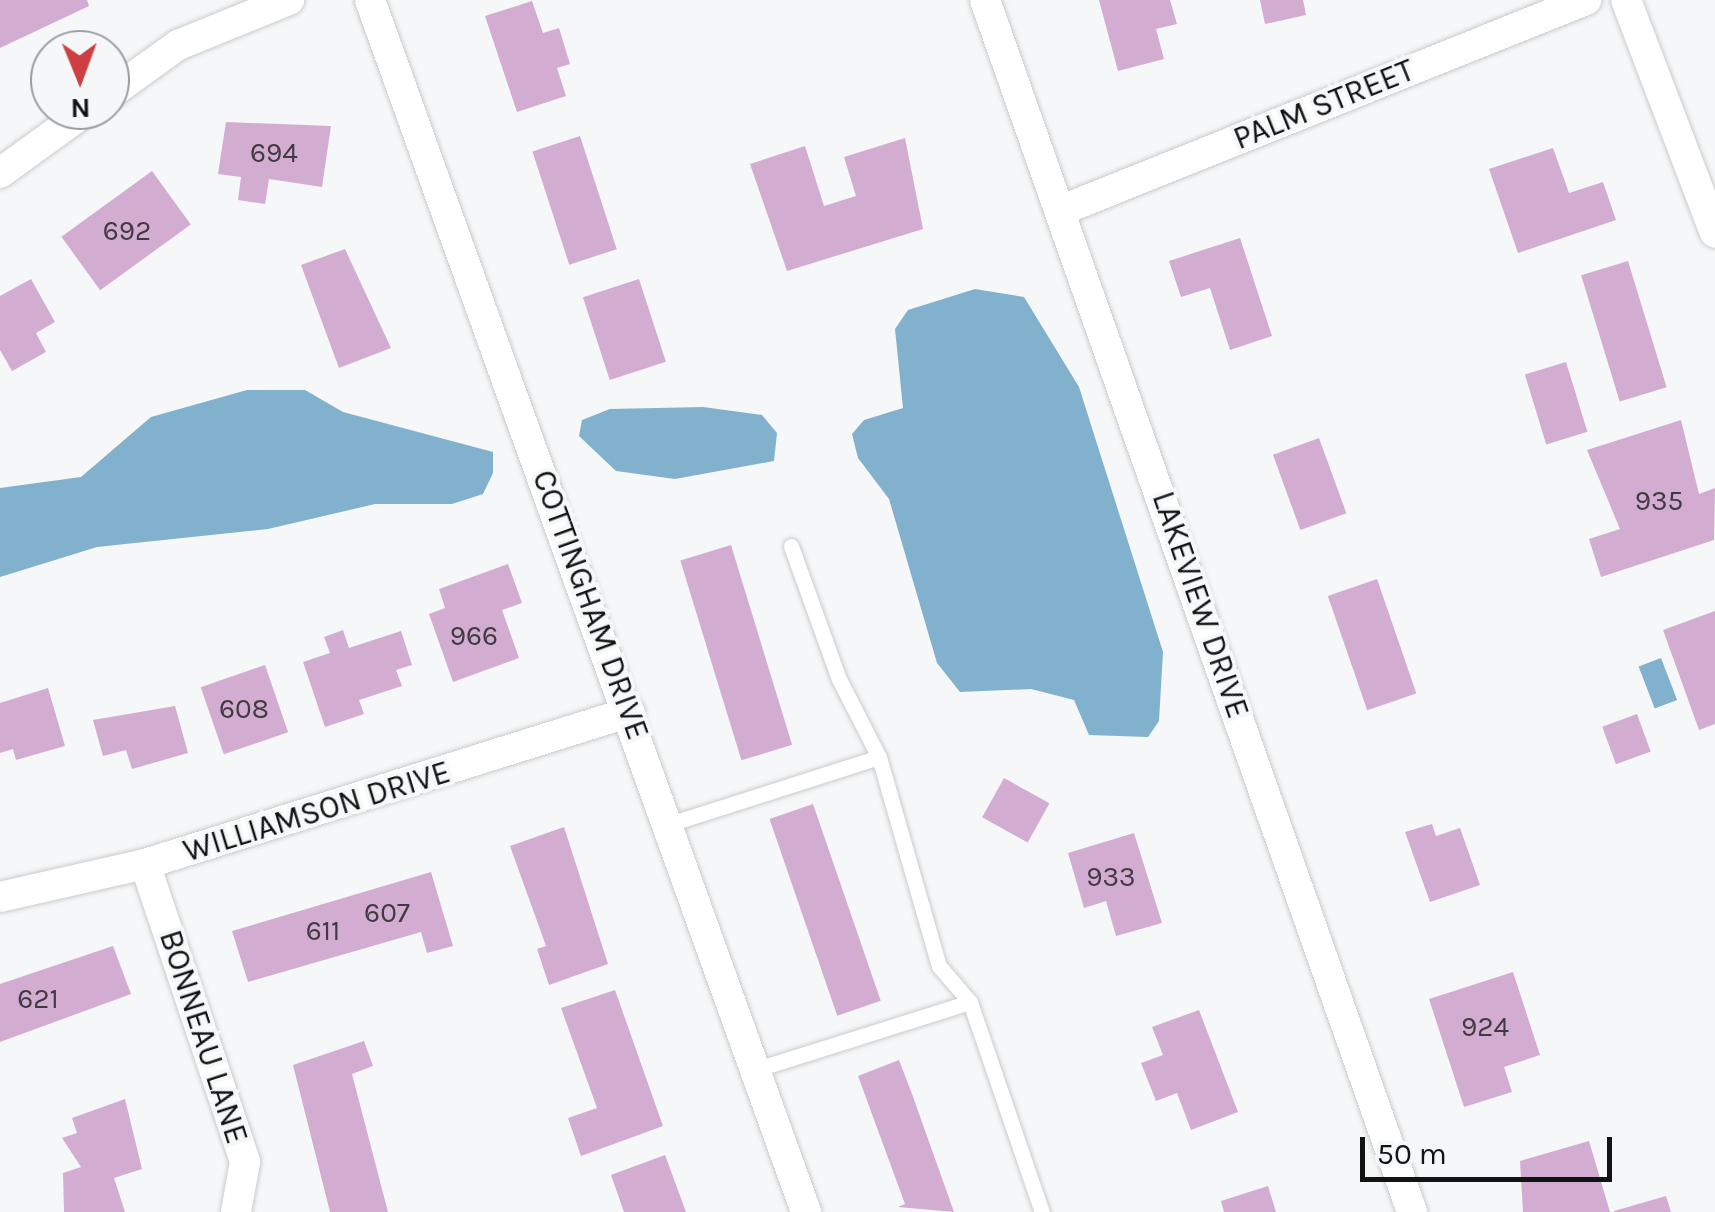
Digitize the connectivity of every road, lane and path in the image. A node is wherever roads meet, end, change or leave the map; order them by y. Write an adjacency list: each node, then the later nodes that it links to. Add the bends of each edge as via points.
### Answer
1 (288, 0): 6 (street, via 178,45)
2 (370, 0): 12 (street, COTTINGHAM DRIVE)
3 (985, 0): 9 (street, LAKEVIEW DRIVE)
4 (1586, 0): 9 (street, PALM STREET)
5 (1626, 0): 10 (street)
6 (130, 80)
7 (59, 130): 8 (street)
8 (0, 173)
9 (1062, 210): 22 (street, LAKEVIEW DRIVE)
10 (1715, 233)
11 (791, 546): 13 (lane, via 839,679)
12 (630, 712): 14 (street, COTTINGHAM DRIVE); 15 (street, WILLIAMSON DRIVE)
13 (879, 757): 14 (lane); 17 (lane, via 939,966)
14 (669, 824): 18 (street, COTTINGHAM DRIVE)
15 (145, 864): 16 (street, WILLIAMSON DRIVE); 19 (street, BONNEAU LANE, via 245,1162)
16 (0, 897)
17 (970, 1002): 18 (lane); 21 (lane)
18 (754, 1070): 20 (street, COTTINGHAM DRIVE)
19 (236, 1212)
20 (806, 1212)
21 (1042, 1212)
22 (1412, 1212)

